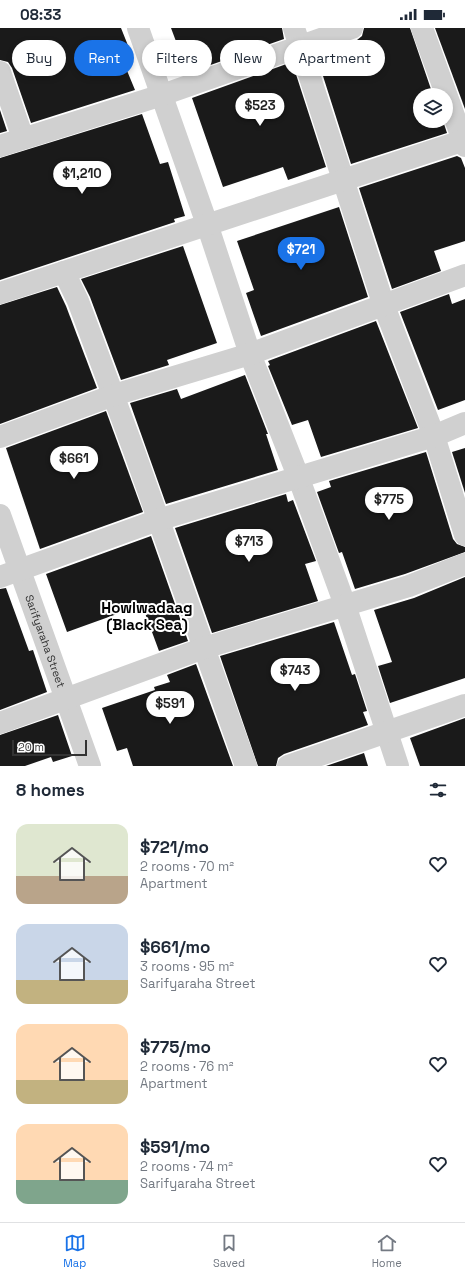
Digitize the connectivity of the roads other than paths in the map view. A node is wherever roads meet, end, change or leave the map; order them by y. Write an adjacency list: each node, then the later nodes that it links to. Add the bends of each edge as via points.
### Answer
1 (138, 28): 6 (street)
2 (352, 28): 4 (street)
3 (422, 28): 8 (street)
4 (297, 37): 6 (street); 10 (street)
5 (0, 72): 7 (street)
6 (162, 95): 7 (street); 11 (street)
7 (23, 138): 9 (street)
8 (464, 142): 10 (street)
9 (0, 146)
10 (343, 181): 11 (street); 15 (street)
11 (207, 224): 12 (street); 16 (street)
12 (64, 272): 14 (street); 17 (street, via 78,301)
13 (465, 275): 15 (street)
14 (0, 294)
15 (384, 306): 16 (street); 19 (street)
16 (250, 354): 17 (street); 21 (street)
17 (114, 395): 20 (street); 23 (street)
18 (465, 423): 19 (street)
19 (434, 436): 21 (street); 24 (street)
20 (0, 437)
21 (298, 476): 23 (street); 27 (street)
22 (0, 515): 26 (street, Sarifyaraha Street)
23 (158, 520): 26 (street); 28 (street)
24 (465, 535)
25 (465, 564): 27 (street, via 409,586)
26 (10, 574): 29 (street, Sarifyaraha Street)
27 (345, 605): 28 (street); 32 (street)
28 (204, 648): 29 (street); 34 (street)
29 (67, 699): 31 (street); 33 (street, Sarifyaraha Street)
30 (465, 705): 32 (street)
31 (0, 723)
32 (386, 733): 35 (street); 36 (street)
33 (90, 766)
34 (246, 766)
35 (288, 766)
36 (398, 766)

